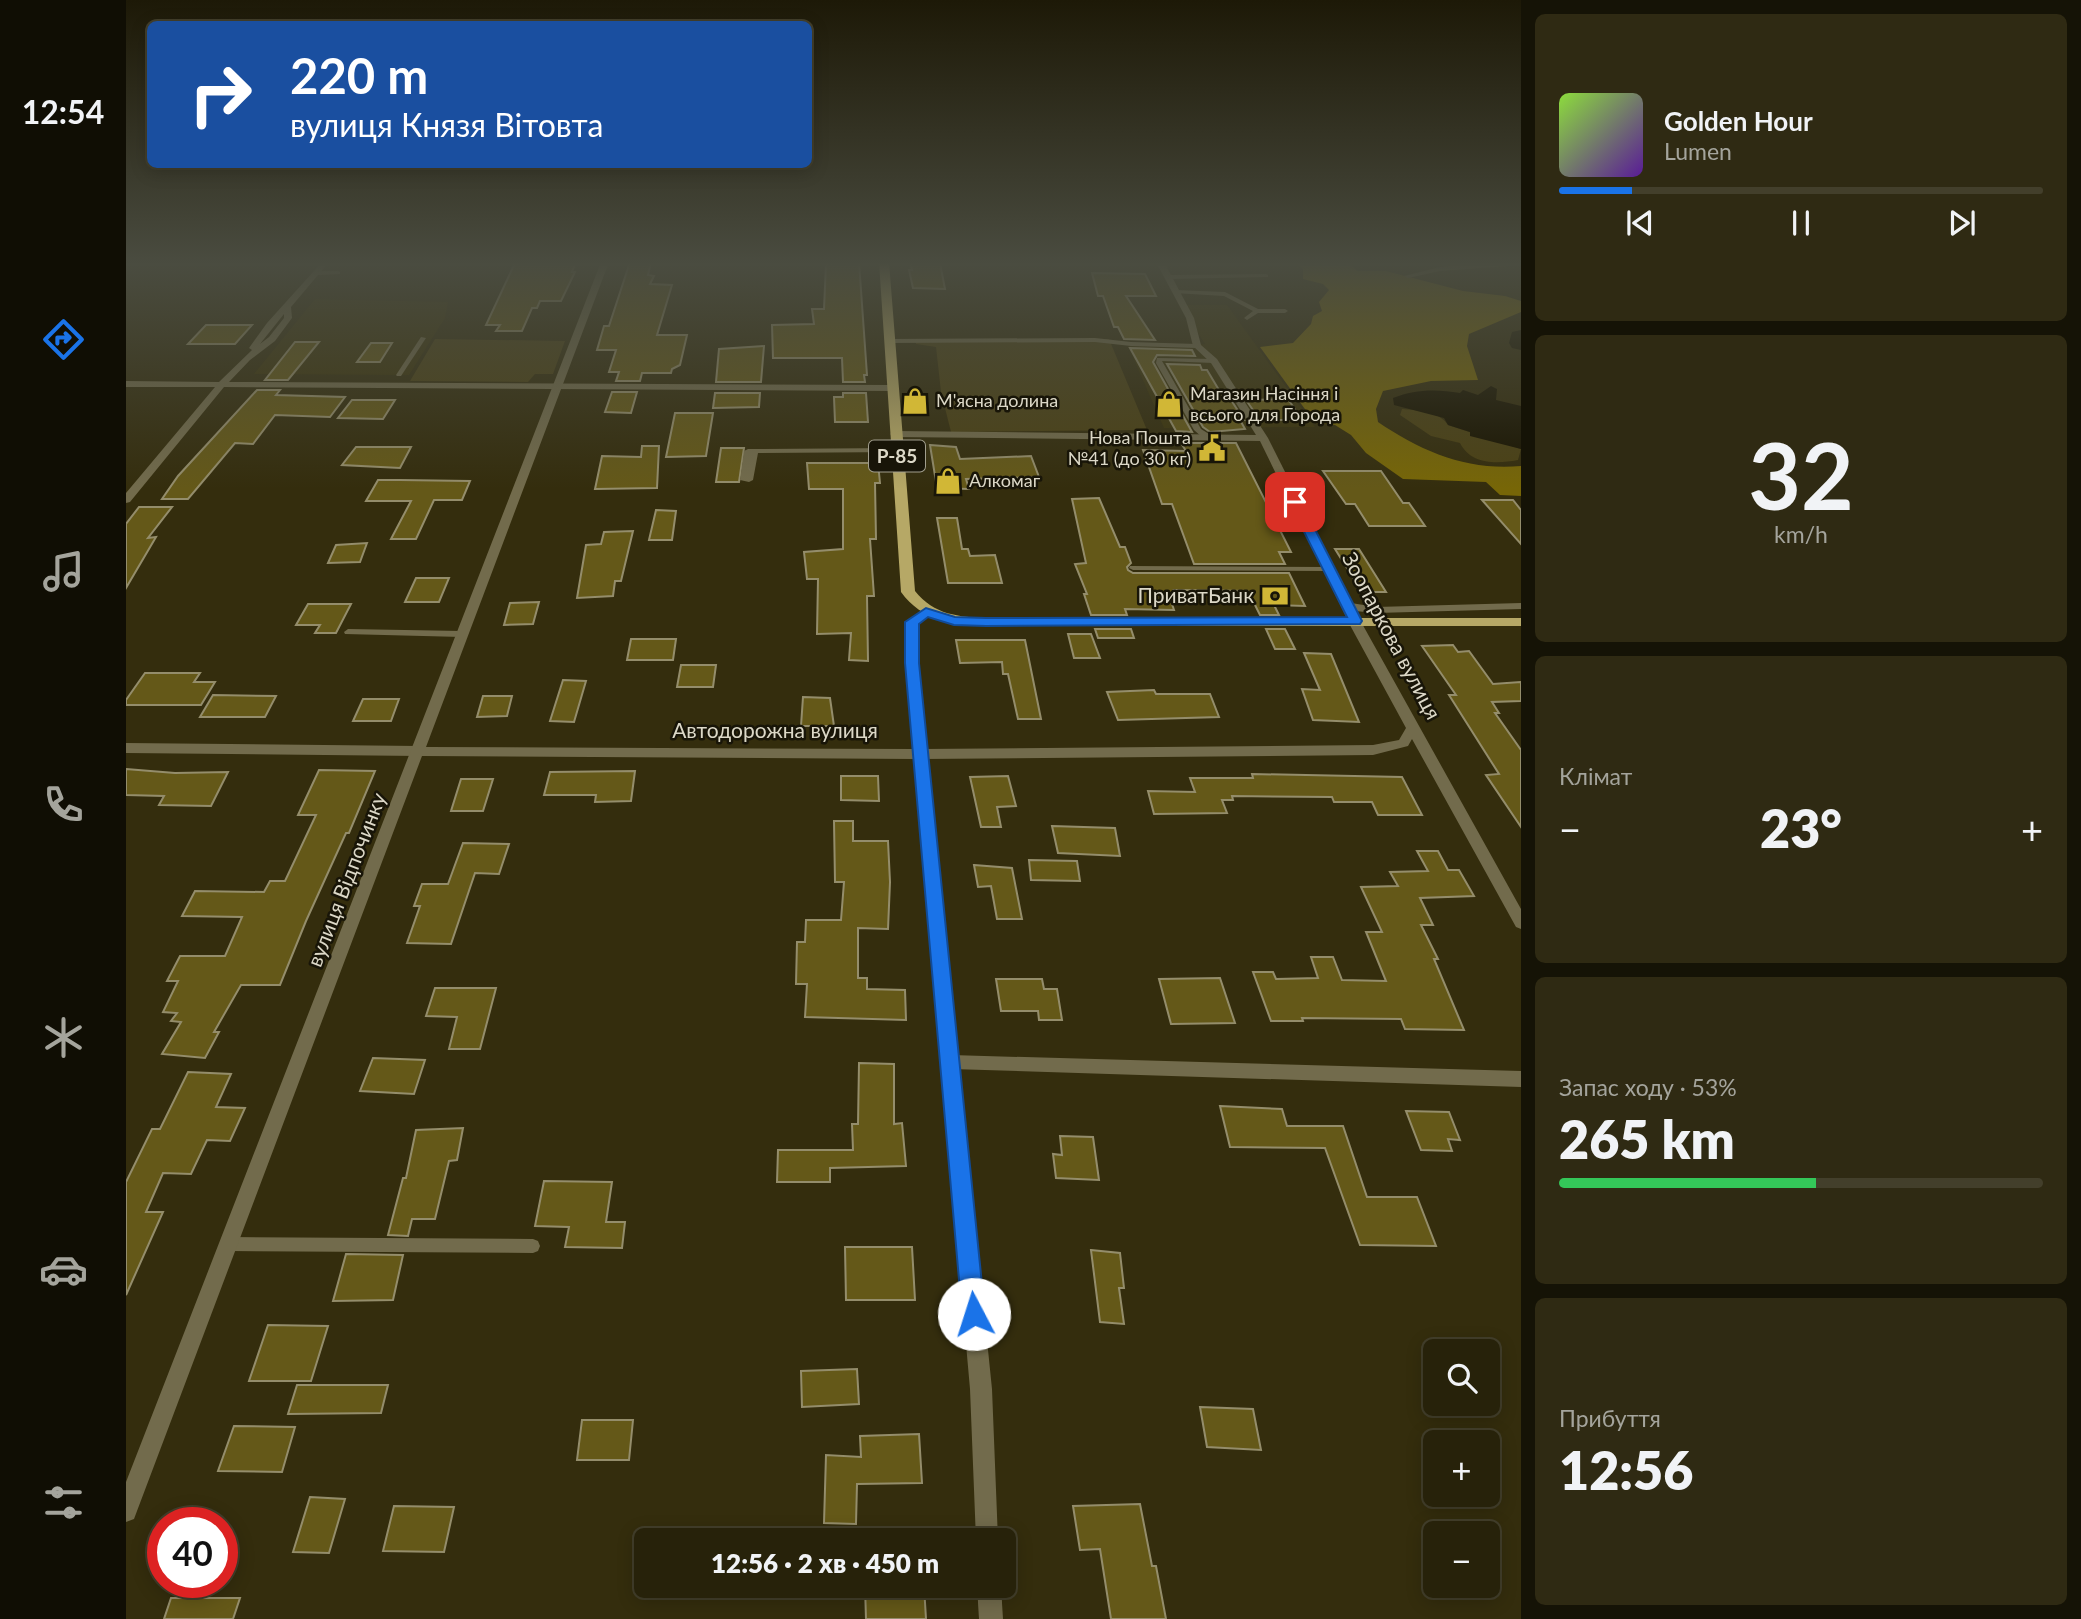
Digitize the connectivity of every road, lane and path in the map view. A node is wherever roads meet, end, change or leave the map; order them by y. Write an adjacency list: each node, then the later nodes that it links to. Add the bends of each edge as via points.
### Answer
1 (273, 338): 11 (street)
2 (423, 338): 9 (lane)
3 (575, 338): 12 (street, вулиця Відпочинку)
4 (888, 338): 6 (main road, Р-85)
5 (1195, 338): 7 (street)
6 (888, 341): 7 (lane, via 1095,340); 13 (main road, Р-85)
7 (1197, 346): 8 (street, Зоопаркова вулиця)
8 (1214, 361): 15 (lane, via 1159,359 1198,430); 16 (street, Зоопаркова вулиця)
9 (400, 376)
10 (126, 384): 11 (street)
11 (222, 384): 12 (street); 19 (street)
12 (556, 387): 13 (street); 28 (street, вулиця Відпочинку)
13 (893, 388): 14 (main road, Р-85)
14 (895, 434): 15 (street); 17 (main road, Р-85)
15 (1206, 436): 16 (street)
16 (1263, 438): 21 (street, Зоопаркова вулиця)
17 (896, 450): 18 (lane); 24 (main road, Р-85, via 908,592)
18 (754, 451)
19 (126, 500)
20 (1133, 568): 21 (lane)
21 (1328, 569): 22 (street, Зоопаркова вулиця)
22 (1348, 606): 23 (street, via 1407,610); 25 (street, Зоопаркова вулиця)
23 (1521, 606)
24 (926, 612): 25 (main road, via 954,621 986,622); 32 (street, via 912,622)
25 (1355, 621): 26 (main road); 29 (street, Зоопаркова вулиця)
26 (1521, 622)
27 (348, 632): 28 (lane)
28 (462, 634): 31 (street, вулиця Відпочинку)
29 (1414, 726): 32 (street, Автодорожна вулиця, via 1403,743 1373,750); 33 (street, Зоопаркова вулиця)
30 (126, 748): 31 (street, Автодорожна вулиця)
31 (419, 751): 32 (street, Автодорожна вулиця); 36 (street, вулиця Відпочинку)
32 (922, 754): 34 (street)
33 (1521, 923)
34 (951, 1062): 35 (street); 39 (street, via 981,1389)
35 (1521, 1079)
36 (229, 1244): 37 (lane); 38 (street, вулиця Відпочинку)
37 (533, 1245)
38 (126, 1511)
39 (987, 1528)
40 (989, 1598): 41 (street)
41 (990, 1619)

